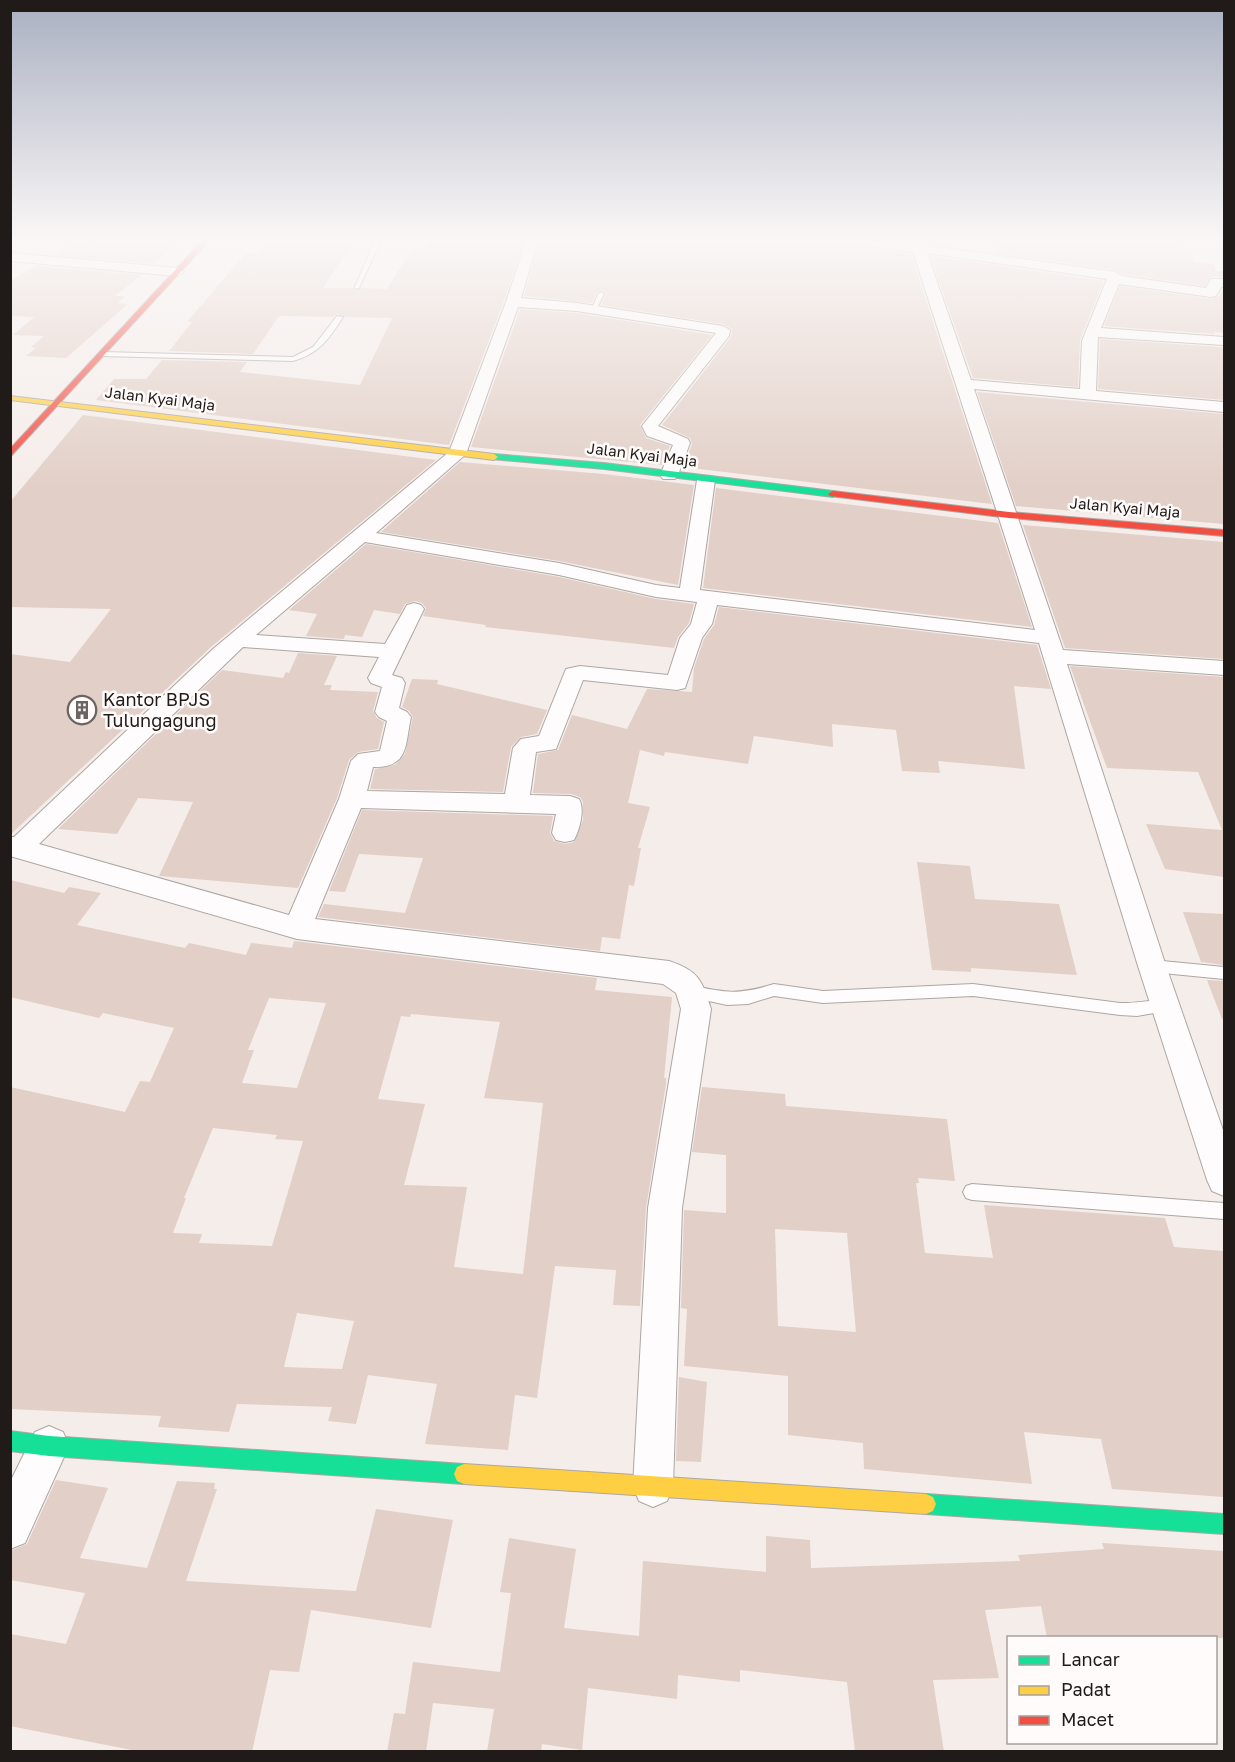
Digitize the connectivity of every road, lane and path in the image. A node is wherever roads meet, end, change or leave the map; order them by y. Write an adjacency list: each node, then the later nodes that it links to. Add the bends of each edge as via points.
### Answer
1 (130, 323): 9 (main road)
2 (335, 323): 9 (lane, via 321,345 310,354 293,359)
3 (505, 323): 15 (street)
4 (679, 323): 17 (street, via 724,333 650,426 653,432 682,443)
5 (945, 323): 10 (street)
6 (1096, 323): 7 (street)
7 (1093, 332): 8 (street); 11 (street, via 1089,341)
8 (1224, 341)
9 (102, 354): 13 (main road)
10 (966, 384): 11 (street); 19 (street)
11 (1088, 396): 14 (street)
12 (10, 398): 13 (main road, Jalan Kyai Maja)
13 (57, 403): 15 (main road, Jalan Kyai Maja); 16 (main road)
14 (1224, 407)
15 (457, 454): 17 (main road, Jalan Kyai Maja); 21 (street)
16 (10, 455)
17 (669, 475): 18 (main road, Jalan Kyai Maja)
18 (706, 480): 19 (main road, Jalan Kyai Maja); 22 (street)
19 (1009, 515): 20 (main road, Jalan Kyai Maja); 25 (street)
20 (1224, 533)
21 (362, 536): 22 (street); 24 (street)
22 (699, 597): 25 (street); 29 (street, via 701,624 691,638 677,683 574,674 548,743 525,748)
23 (414, 609): 26 (street)
24 (237, 640): 26 (street); 31 (street)
25 (1051, 647): 27 (street); 33 (street)
26 (392, 651): 28 (street, via 379,678 394,683 387,712 399,717 391,753 386,759 363,761)
27 (1224, 668)
28 (352, 799): 29 (street); 32 (street)
29 (516, 804): 30 (street, via 570,805)
30 (565, 833)
31 (15, 847): 32 (street)
32 (297, 928): 35 (street, via 669,973)
33 (1152, 966): 34 (lane); 36 (street)
34 (1224, 973)
35 (690, 991): 36 (lane, via 727,999 774,990 823,997 973,990 1120,1009); 42 (street, via 696,1009 665,1208)
36 (1166, 1006): 37 (street)
37 (1224, 1180)
38 (972, 1192): 39 (lane)
39 (1224, 1211)
40 (10, 1441): 41 (main road)
41 (49, 1446): 42 (main road); 44 (street)
42 (653, 1487): 43 (main road)
43 (1224, 1524)
44 (10, 1528)

